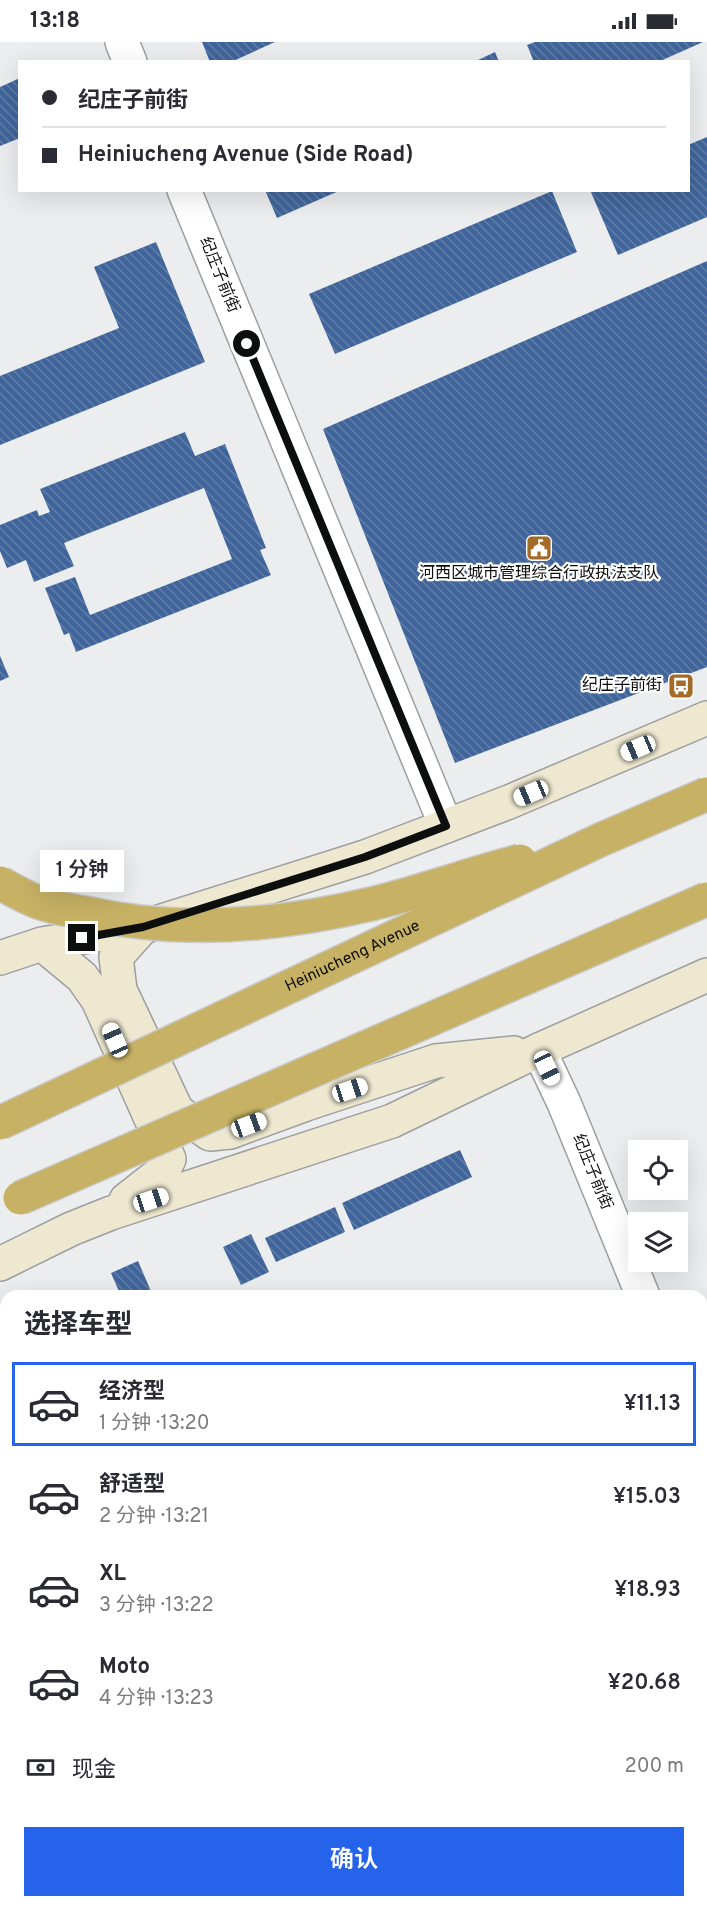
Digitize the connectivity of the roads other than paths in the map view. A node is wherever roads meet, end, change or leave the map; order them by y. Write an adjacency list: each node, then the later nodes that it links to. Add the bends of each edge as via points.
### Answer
1 (122, 42): 2 (street)
2 (129, 60)
3 (185, 192): 6 (street, 纪庄子前街)
4 (707, 718): 6 (main road)
5 (707, 794): 7 (highway, Heiniucheng Avenue, bridge)
6 (446, 826): 10 (main road, via 365,857)
7 (600, 840): 8 (highway, bridge, via 370,904 232,924 119,921 34,900); 15 (highway, Heiniucheng Avenue, bridge)
8 (0, 883)
9 (707, 899): 16 (highway, bridge)
10 (143, 927): 11 (main road); 14 (main road, via 116,957 120,990 177,1111 210,1134 230,1132 436,1062)
11 (42, 944): 12 (main road); 17 (main road, via 82,977 98,1000 169,1159 163,1172)
12 (0, 958)
13 (707, 975): 14 (main road)
14 (539, 1050): 17 (main road, via 392,1121); 19 (street, 纪庄子前街)
15 (0, 1123)
16 (20, 1198)
17 (111, 1213): 18 (main road)
18 (0, 1264)
19 (641, 1290)

